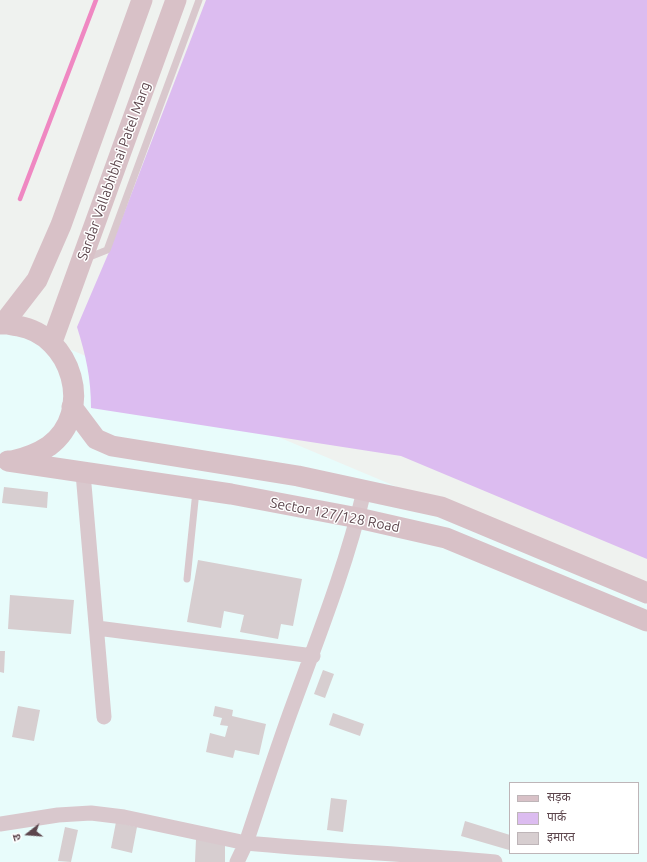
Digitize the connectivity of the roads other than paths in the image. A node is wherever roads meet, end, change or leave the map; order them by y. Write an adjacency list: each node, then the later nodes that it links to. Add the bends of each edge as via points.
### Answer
1 (142, 0): 5 (street, via 61,225 37,280)
2 (176, 0): 4 (street, Sardar Vallabhbhai Patel Marg)
3 (199, 0): 4 (lane, via 107,250)
4 (82, 260): 6 (street, Sardar Vallabhbhai Patel Marg)
5 (1, 324): 6 (street, via 29,328)
6 (52, 342): 7 (street, via 69,368 73,384)
7 (72, 407): 8 (street, via 64,428 50,445 30,457); 11 (street, Sector 127/128 Road, via 96,439 112,446 298,476)
8 (4, 461): 9 (street, Sector 127/128 Road)
9 (83, 473): 10 (street, Sector 127/128 Road); 16 (street)
10 (196, 489): 12 (street, Sector 127/128 Road); 13 (lane)
11 (364, 491): 12 (street); 14 (street, Sector 127/128 Road, via 441,507)
12 (358, 518): 15 (street, Sector 127/128 Road, via 446,538); 17 (street)
13 (187, 579)
14 (647, 593)
15 (647, 621)
16 (97, 628): 17 (street); 18 (street)
17 (313, 656): 20 (street, via 289,716)
18 (104, 717)
19 (0, 824): 20 (street, via 58,815 92,813 124,817)
20 (246, 843): 21 (street); 22 (street)
21 (237, 862)
22 (495, 862)

